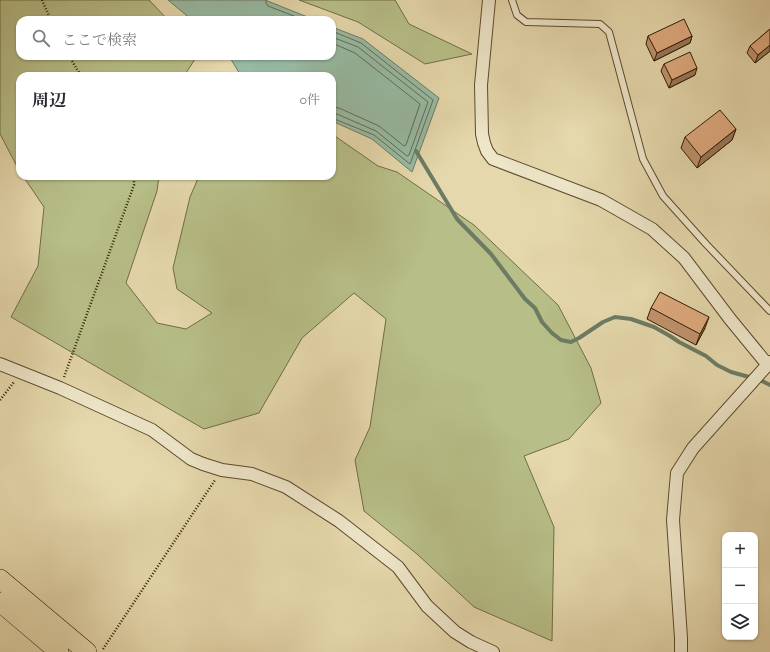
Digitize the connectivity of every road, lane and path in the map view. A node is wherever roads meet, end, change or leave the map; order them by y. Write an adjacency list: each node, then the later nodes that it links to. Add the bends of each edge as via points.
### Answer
1 (42, 0): 4 (path)
2 (489, 0): 9 (street, via 482,85 482,134 487,151 493,159 601,200 652,229 684,258 730,319)
3 (512, 0): 8 (lane, via 517,15 526,22 600,24 609,32 643,159 664,196)
4 (49, 16)
5 (71, 60): 6 (path)
6 (79, 72)
7 (134, 180): 12 (path)
8 (770, 311)
9 (769, 363): 21 (street, via 693,448 677,474 673,520)
10 (0, 364): 11 (street)
11 (20, 373): 12 (street); 13 (path)
12 (60, 388): 14 (street, via 152,430 191,459)
13 (0, 400)
14 (222, 470): 19 (path); 20 (street, via 252,474 286,487 339,521 398,567 427,606 455,632)
15 (0, 579): 18 (main road)
16 (0, 602): 17 (main road)
17 (59, 652)
18 (87, 652)
19 (102, 652)
20 (493, 652)
21 (681, 652)

